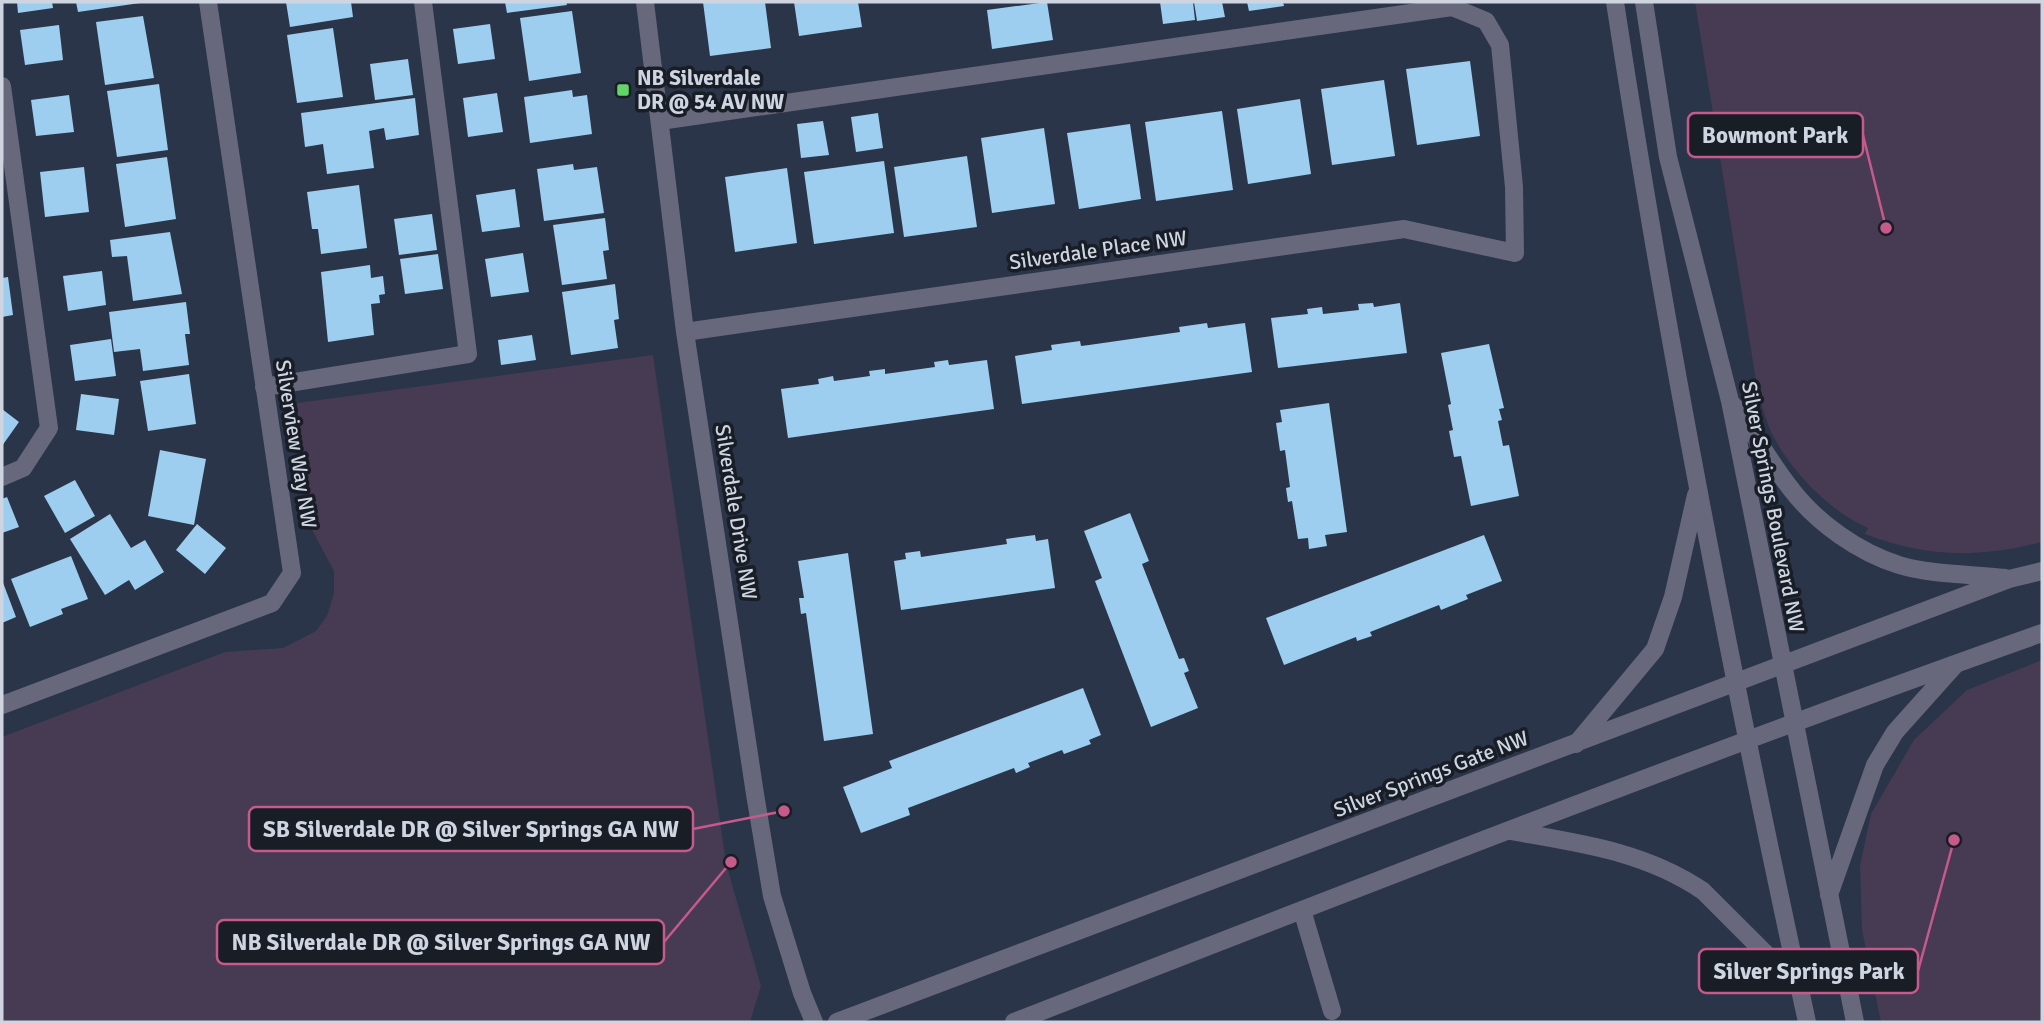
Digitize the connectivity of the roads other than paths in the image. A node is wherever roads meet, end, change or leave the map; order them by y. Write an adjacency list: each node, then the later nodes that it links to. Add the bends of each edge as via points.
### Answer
1 (208, 2): 9 (street, Silverview Way NW)
2 (423, 2): 9 (street, via 468,354)
3 (645, 2): 7 (street, Silverdale Drive NW)
4 (1615, 2): 12 (street)
5 (1644, 2): 10 (street, Silver Springs Boulevard NW, via 1668,157)
6 (2, 86): 11 (street, via 49,428 23,468)
7 (660, 121): 8 (street, Silverdale Drive NW); 8 (street, Silverdale Place NW, via 1452,7 1486,21 1500,44 1514,187 1515,253 1404,229)
8 (685, 332): 28 (street, Silverdale Drive NW, via 772,896)
9 (264, 387): 19 (street, Silverview Way NW, via 292,573 272,603)
10 (1730, 401): 14 (street, via 1790,489 1819,520 1853,543 1899,565); 17 (street, Silver Springs Boulevard NW)
11 (2, 477)
12 (1698, 488): 18 (street); 22 (street, via 1674,597 1656,649)
13 (2042, 571): 14 (street, Silver Springs Gate NW)
14 (2009, 579): 17 (street, Silver Springs Gate NW)
15 (2042, 633): 16 (street)
16 (1956, 663): 20 (street); 24 (street, via 1895,732 1875,765)
17 (1782, 665): 18 (street, Silver Springs Gate NW); 20 (street, Silver Springs Boulevard NW)
18 (1737, 682): 21 (street); 22 (street, Silver Springs Gate NW)
19 (2, 705)
20 (1794, 723): 21 (street); 24 (street, Silver Springs Boulevard NW)
21 (1749, 739): 23 (street); 26 (street)
22 (1575, 745): 29 (street, Silver Springs Gate NW)
23 (1510, 831): 25 (street); 26 (street, via 1619,851 1686,880 1703,891)
24 (1829, 895): 32 (street, Silver Springs Boulevard NW)
25 (1302, 910): 27 (street); 30 (street)
26 (1799, 987): 31 (street)
27 (1332, 1011)
28 (814, 1022)
29 (837, 1022)
30 (1014, 1022)
31 (1807, 1022)
32 (1855, 1022)

